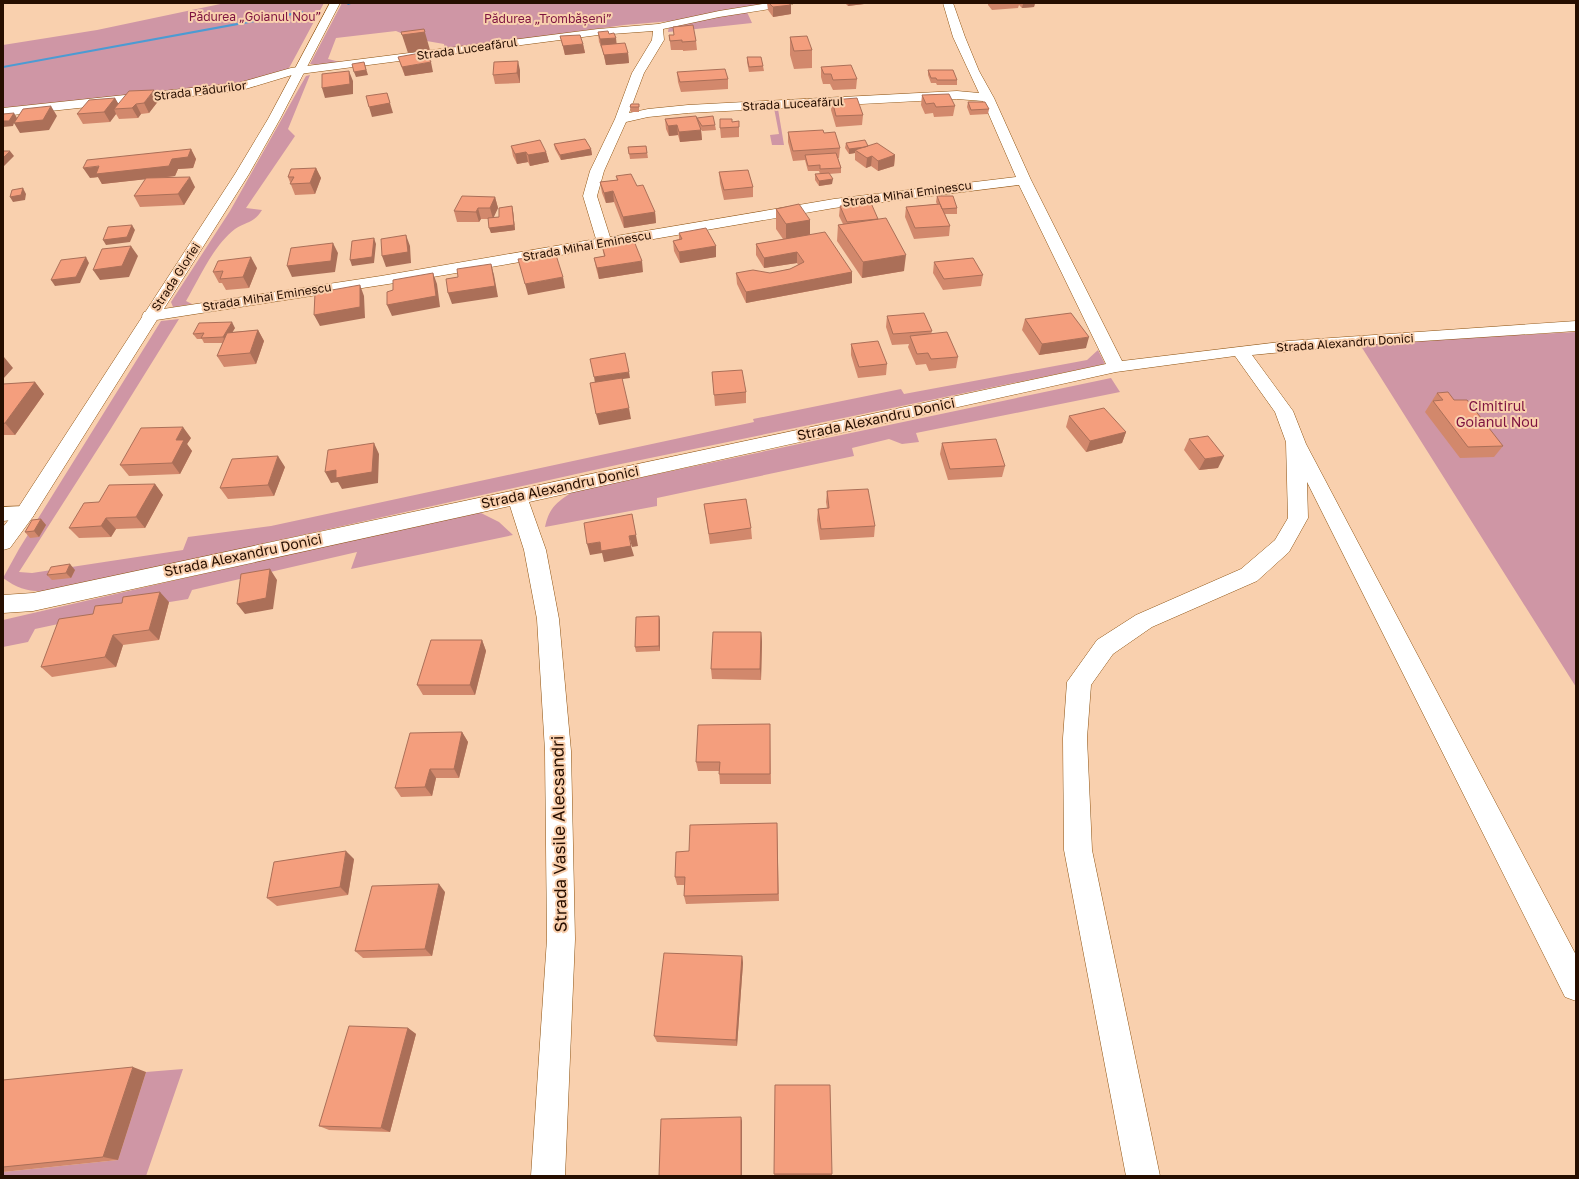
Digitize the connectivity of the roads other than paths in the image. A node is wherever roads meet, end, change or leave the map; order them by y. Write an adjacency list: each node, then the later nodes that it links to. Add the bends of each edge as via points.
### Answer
1 (334, 3): 5 (street, Strada Gloriei)
2 (789, 3): 4 (street, Strada Luceafărul)
3 (948, 3): 6 (street, via 973,71)
4 (658, 26): 5 (street, Strada Luceafărul); 8 (street, via 658,40 638,73)
5 (300, 71): 7 (street, Strada Pădurilor, via 240,87); 11 (street, Strada Gloriei, via 242,174)
6 (988, 98): 8 (street, Strada Luceafărul, via 957,95 688,109); 9 (street)
7 (3, 112)
8 (621, 119): 10 (street, via 597,170 590,196)
9 (1024, 180): 10 (street, Strada Mihai Eminescu, via 881,196); 14 (street)
10 (604, 242): 11 (street, Strada Mihai Eminescu)
11 (150, 316): 17 (street, Strada Gloriei)
12 (1576, 326): 13 (street, Strada Alexandru Donici, via 1360,340)
13 (1240, 351): 14 (street, Strada Alexandru Donici, via 1181,356); 15 (street, via 1284,411)
14 (1116, 367): 16 (street, Strada Alexandru Donici)
15 (1296, 442): 21 (street); 23 (street, via 1298,518 1282,546 1249,574 1144,621 1105,647 1079,682 1075,738 1078,850)
16 (517, 497): 20 (street, Strada Alexandru Donici, via 33,602); 22 (street, Strada Vasile Alecsandri, via 534,550 548,619 558,751 561,939)
17 (25, 513): 18 (street); 19 (street, Strada Gloriei)
18 (3, 514)
19 (3, 542)
20 (3, 604)
21 (1576, 986)
22 (548, 1176)
23 (1143, 1176)

